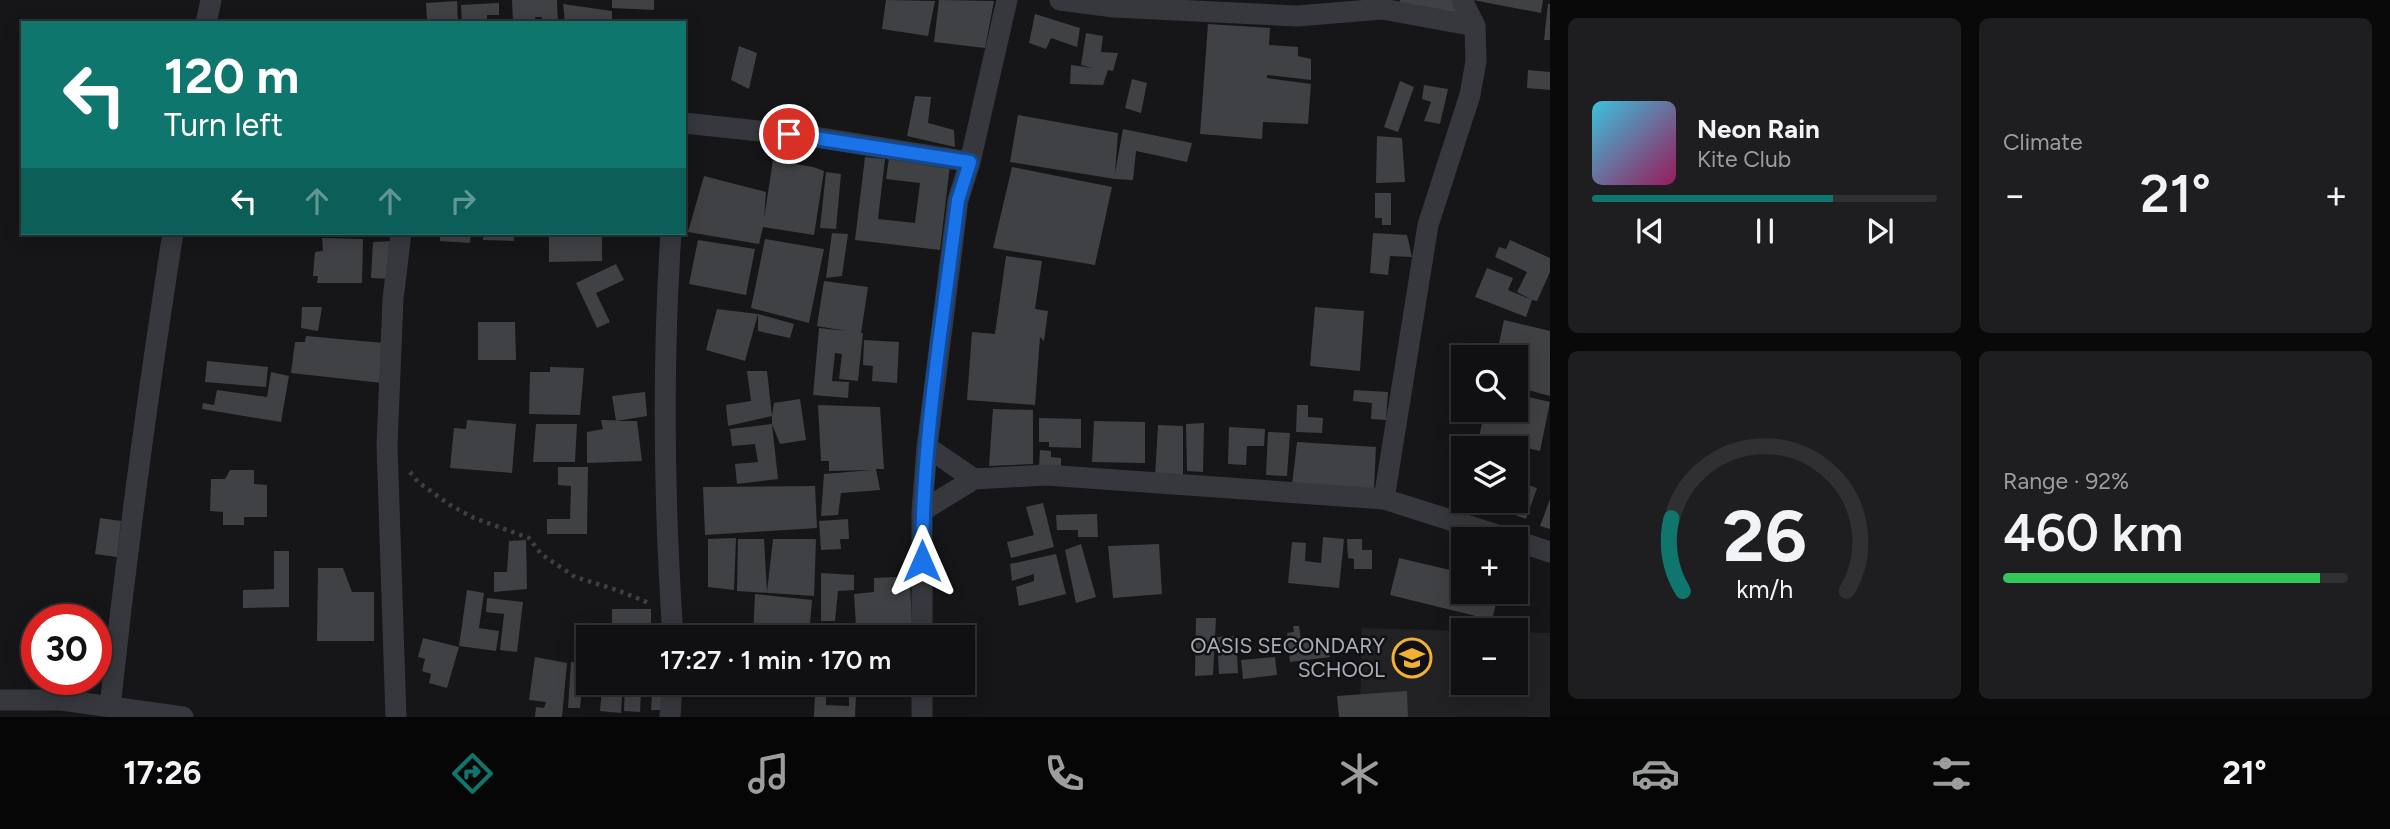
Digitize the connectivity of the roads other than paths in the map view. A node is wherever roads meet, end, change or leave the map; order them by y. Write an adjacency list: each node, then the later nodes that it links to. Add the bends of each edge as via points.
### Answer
1 (211, 0): 5 (street)
2 (1007, 0): 8 (street)
3 (1060, 0): 6 (street, via 1297,16 1382,9)
4 (1462, 0): 6 (street)
5 (206, 21)
6 (1475, 26): 14 (street, via 1476,61 1469,94 1428,225)
7 (686, 123): 8 (street, via 815,137)
8 (970, 162): 12 (street, via 958,200)
9 (173, 235): 24 (street, via 148,386)
10 (401, 235): 27 (street, via 393,299 387,445)
11 (671, 235): 19 (street, via 665,321)
12 (927, 447): 13 (street); 15 (street)
13 (974, 479): 14 (street, via 1046,475); 15 (street)
14 (1384, 499): 16 (street)
15 (922, 511): 20 (street)
16 (1472, 527)
17 (1528, 545): 18 (street)
18 (1550, 552)
19 (672, 625)
20 (922, 625)
21 (671, 695): 28 (street)
22 (922, 695): 29 (street)
23 (0, 700): 25 (street)
24 (110, 707): 25 (street); 26 (street)
25 (60, 708)
26 (183, 717)
27 (396, 717)
28 (670, 717)
29 (922, 717)

